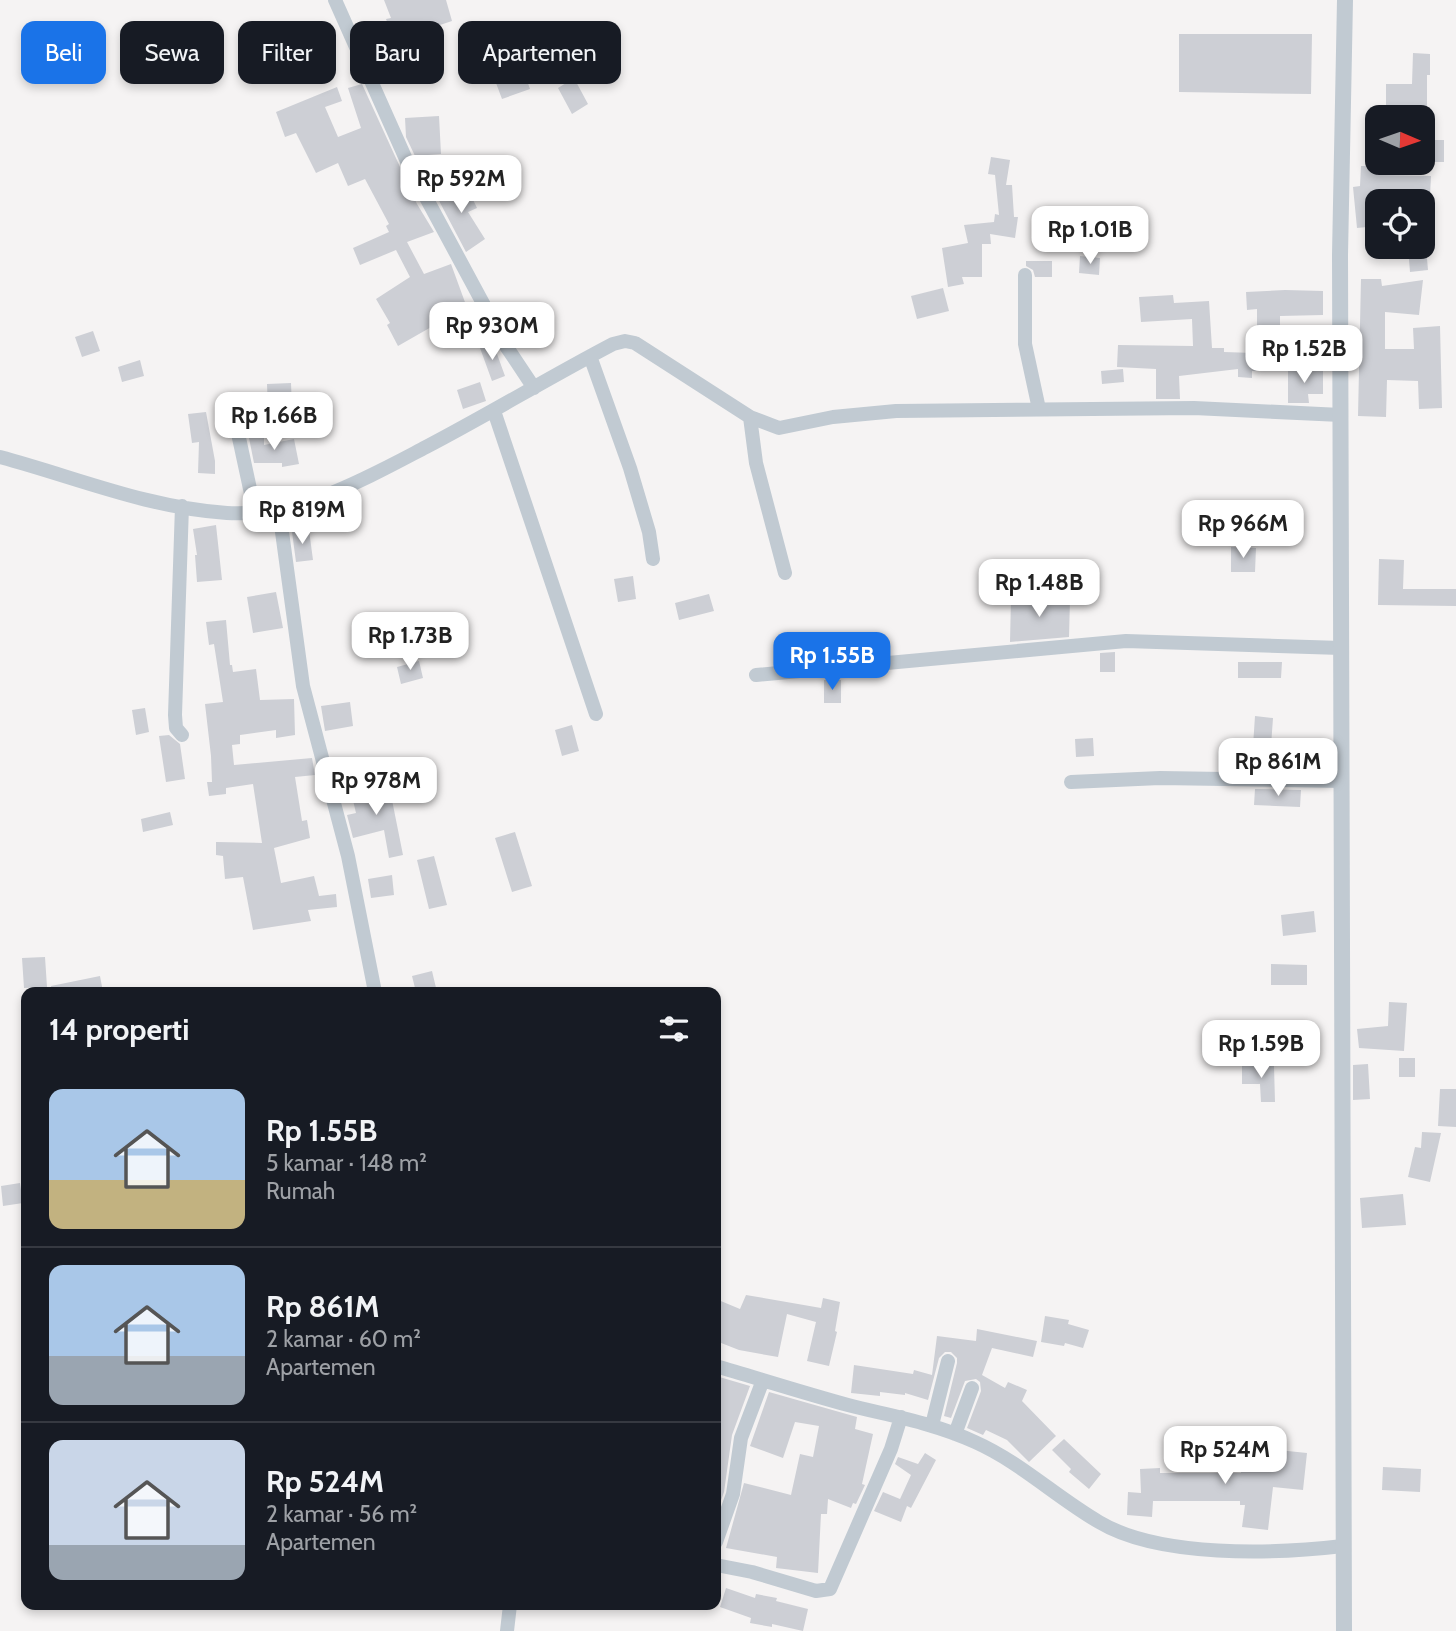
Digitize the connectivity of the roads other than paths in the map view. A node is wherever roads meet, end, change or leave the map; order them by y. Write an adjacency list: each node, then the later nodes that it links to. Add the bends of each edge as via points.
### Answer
1 (335, 0): 5 (street, via 409,166 506,346)
2 (1345, 0): 8 (street)
3 (1025, 275): 6 (street, via 1024,344)
4 (590, 356): 5 (street); 9 (street, via 613,344 635,343); 15 (street, via 630,468)
5 (534, 388): 7 (street)
6 (1039, 408): 8 (street, via 1239,408); 9 (street, via 873,412 771,427)
7 (494, 411): 13 (street, via 355,484); 19 (street)
8 (1340, 415): 17 (street)
9 (750, 417): 16 (street, via 756,463)
10 (236, 424): 14 (street)
11 (0, 457): 12 (street, via 105,489)
12 (182, 506): 14 (street); 20 (street, via 175,715)
13 (279, 510): 14 (street); 23 (street, via 303,687 348,856)
14 (255, 512)
15 (653, 559)
16 (785, 573)
17 (1341, 648): 18 (street, via 1126,642); 21 (street)
18 (756, 675)
19 (596, 714)
20 (181, 735)
21 (1342, 781): 22 (street, via 1160,778); 32 (street)
22 (1071, 782)
23 (374, 987)
24 (948, 1361): 29 (street)
25 (721, 1367): 26 (street)
26 (763, 1380): 28 (street); 31 (street, via 741,1438 733,1494)
27 (972, 1388): 30 (street)
28 (901, 1417): 29 (street); 33 (street, via 830,1588 816,1591)
29 (932, 1425): 30 (street)
30 (955, 1434): 32 (street, via 1011,1460 1100,1522 1146,1541 1222,1550)
31 (721, 1528)
32 (1343, 1546): 36 (street)
33 (721, 1566)
34 (509, 1610): 35 (street)
35 (506, 1631)
36 (1343, 1631)

